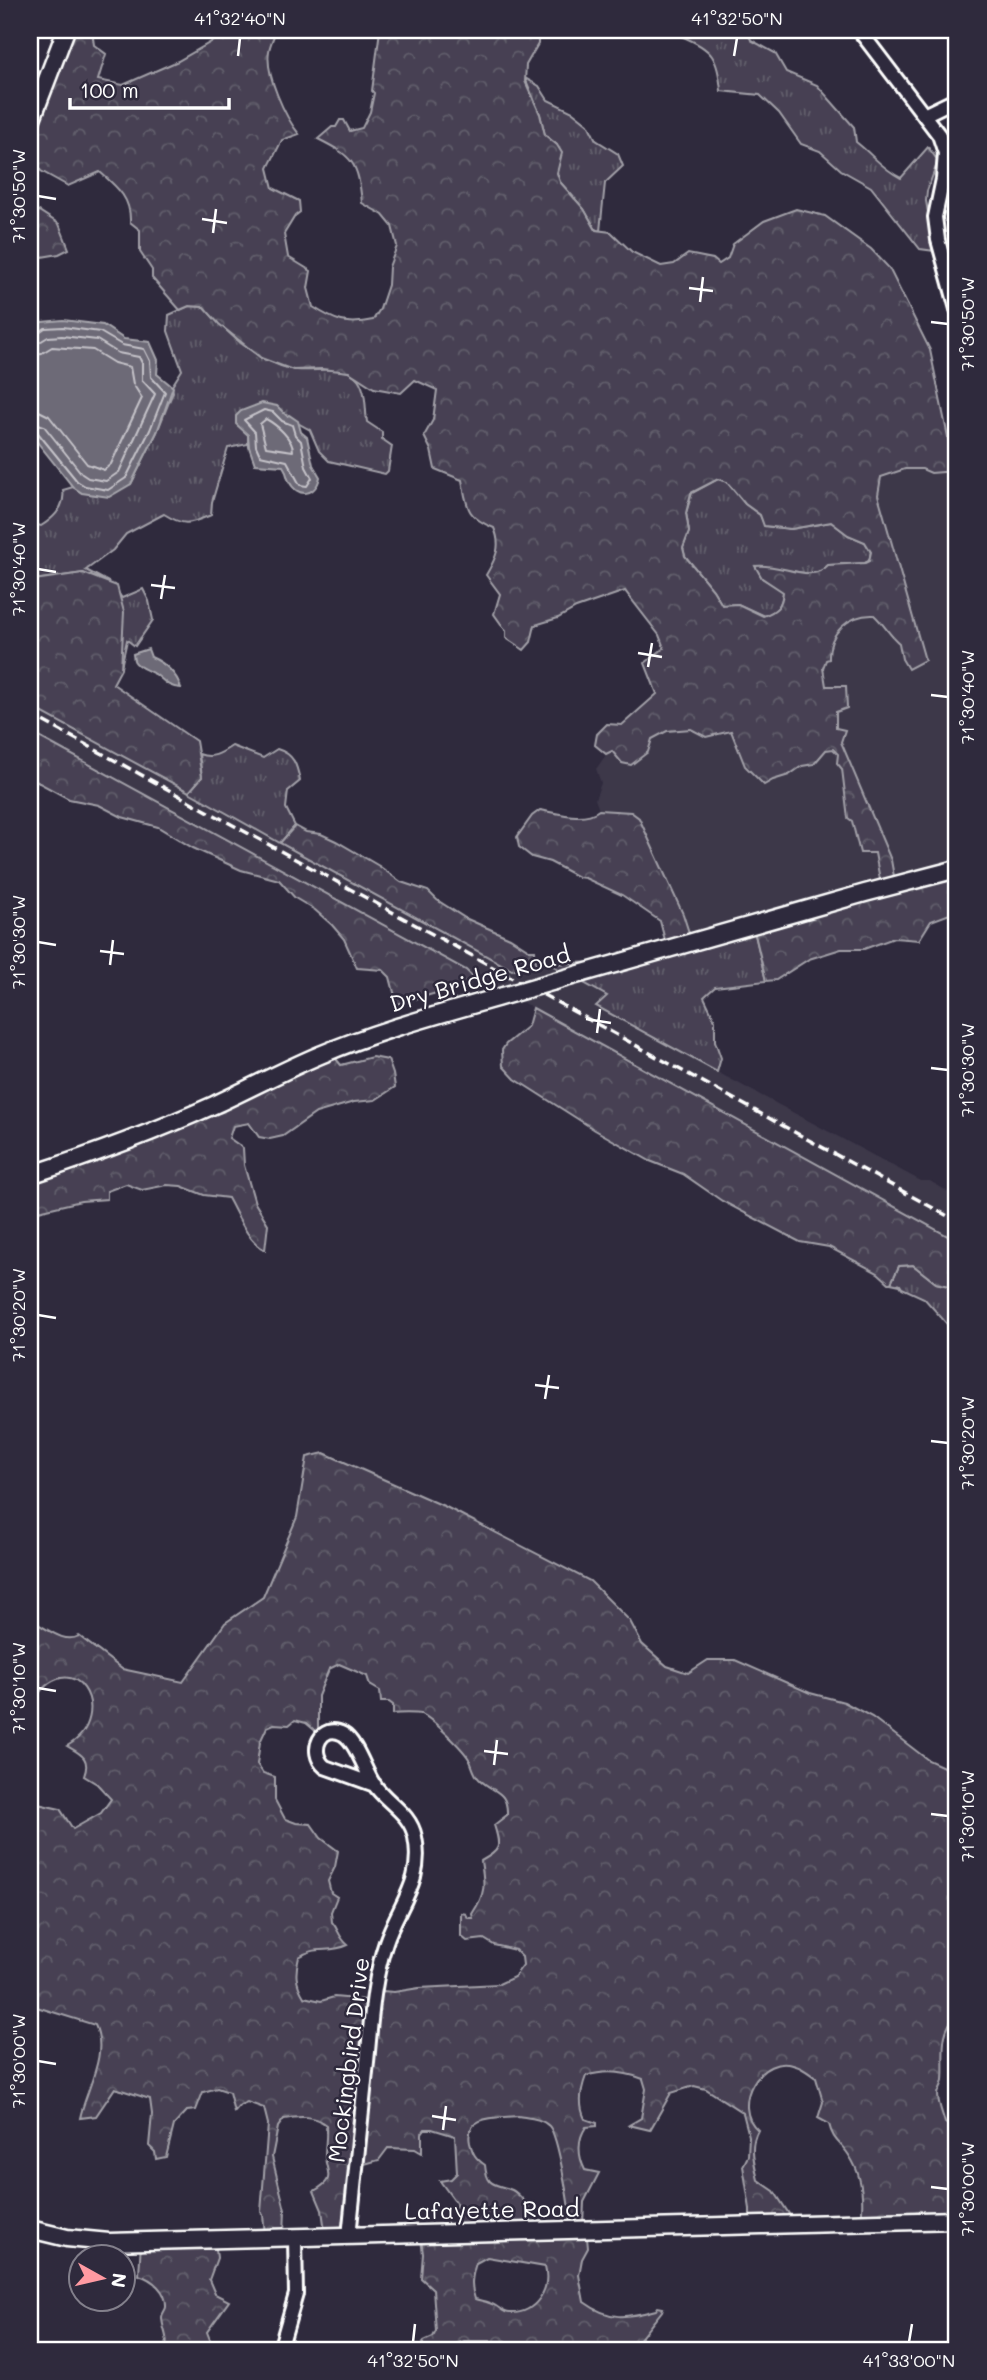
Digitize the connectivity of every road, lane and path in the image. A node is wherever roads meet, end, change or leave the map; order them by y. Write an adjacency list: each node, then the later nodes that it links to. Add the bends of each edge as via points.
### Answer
1 (66, 30): 5 (street)
2 (859, 30): 4 (street)
3 (957, 99): 4 (street)
4 (924, 115): 6 (street, via 939,135 944,153 935,217)
5 (30, 124)
6 (957, 309)
7 (957, 869): 8 (street, Dry Bridge Road, bridge, via 368,1036 159,1128)
8 (30, 1175)
9 (374, 1785): 9 (street, Mockingbird Drive, via 349,1738 340,1732 323,1736 316,1746 320,1763); 12 (street, Mockingbird Drive, via 409,1822 417,1858 413,1886 390,1930 376,1981)
10 (957, 2220): 12 (street, Lafayette Road)
11 (30, 2229): 13 (street, Lafayette Road, via 109,2242)
12 (349, 2236): 13 (street, Lafayette Road)
13 (295, 2238): 14 (street, via 296,2294)
14 (280, 2350)

